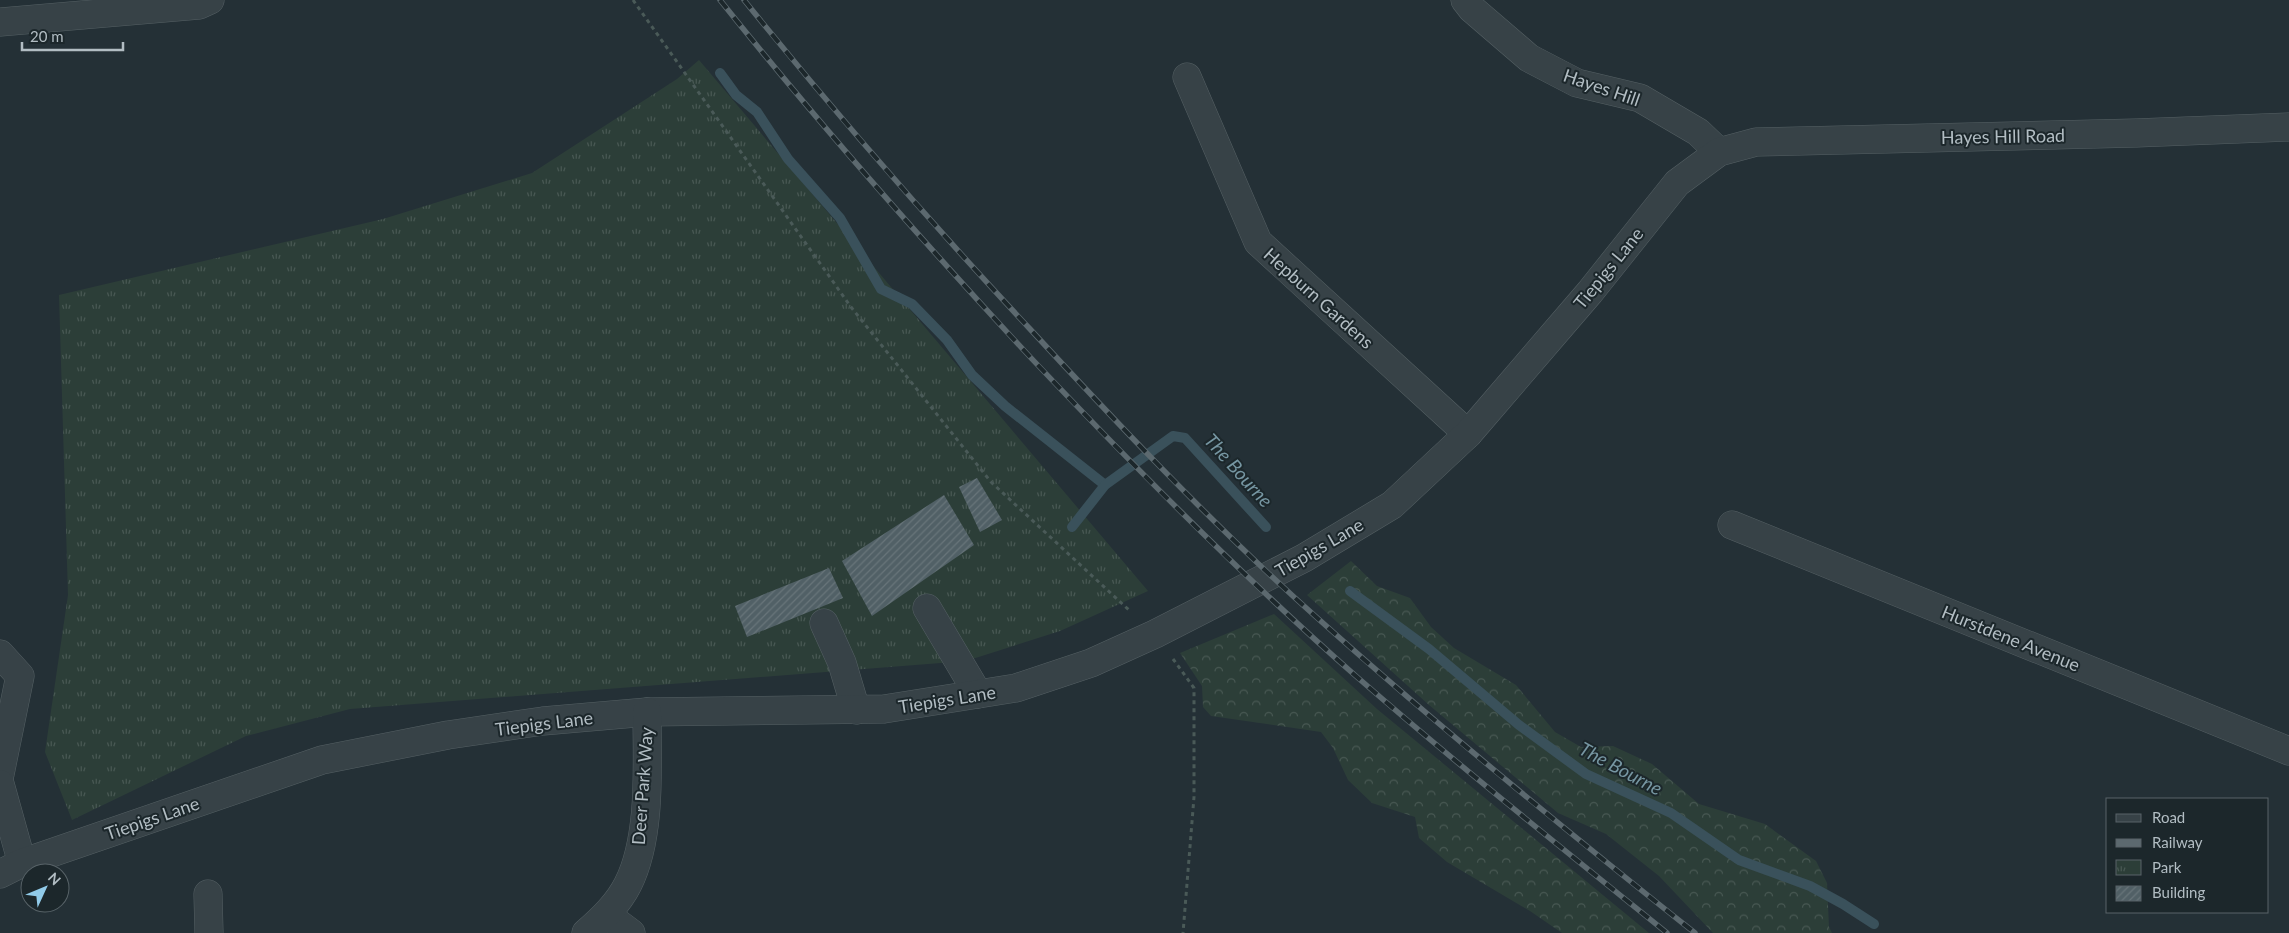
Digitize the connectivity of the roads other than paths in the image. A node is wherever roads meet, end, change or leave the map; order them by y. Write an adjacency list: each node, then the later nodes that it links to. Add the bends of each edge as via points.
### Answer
1 (210, 0): 3 (street, via 198,5)
2 (1466, 0): 6 (street, Hayes Hill, via 1472,9 1529,58 1577,83 1640,98 1698,132)
3 (0, 22)
4 (1187, 77): 7 (street, Hepburn Gardens, via 1258,242)
5 (2289, 127): 6 (street, Hayes Hill Road, via 1756,142)
6 (1719, 152): 7 (street, Tiepigs Lane, via 1677,183 1590,292)
7 (1468, 434): 12 (street, Tiepigs Lane, via 1392,505 1304,558 1091,663 1016,688)
8 (1732, 525): 15 (street, Hurstdene Avenue)
9 (928, 608): 12 (street)
10 (824, 623): 13 (street, via 842,663)
11 (0, 654): 16 (street, via 20,676)
12 (978, 694): 13 (street, Tiepigs Lane, via 884,709)
13 (856, 710): 14 (street, Tiepigs Lane)
14 (647, 712): 18 (street, Tiepigs Lane, via 486,729 322,760); 20 (street, Deer Park Way, via 645,799 638,852 628,883)
15 (2289, 751)
16 (0, 774)
17 (0, 784): 18 (street)
18 (11, 868)
19 (208, 894): 21 (street)
20 (607, 915): 22 (street, Deer Park Way); 23 (street)
21 (209, 933)
22 (586, 933)
23 (631, 933)

